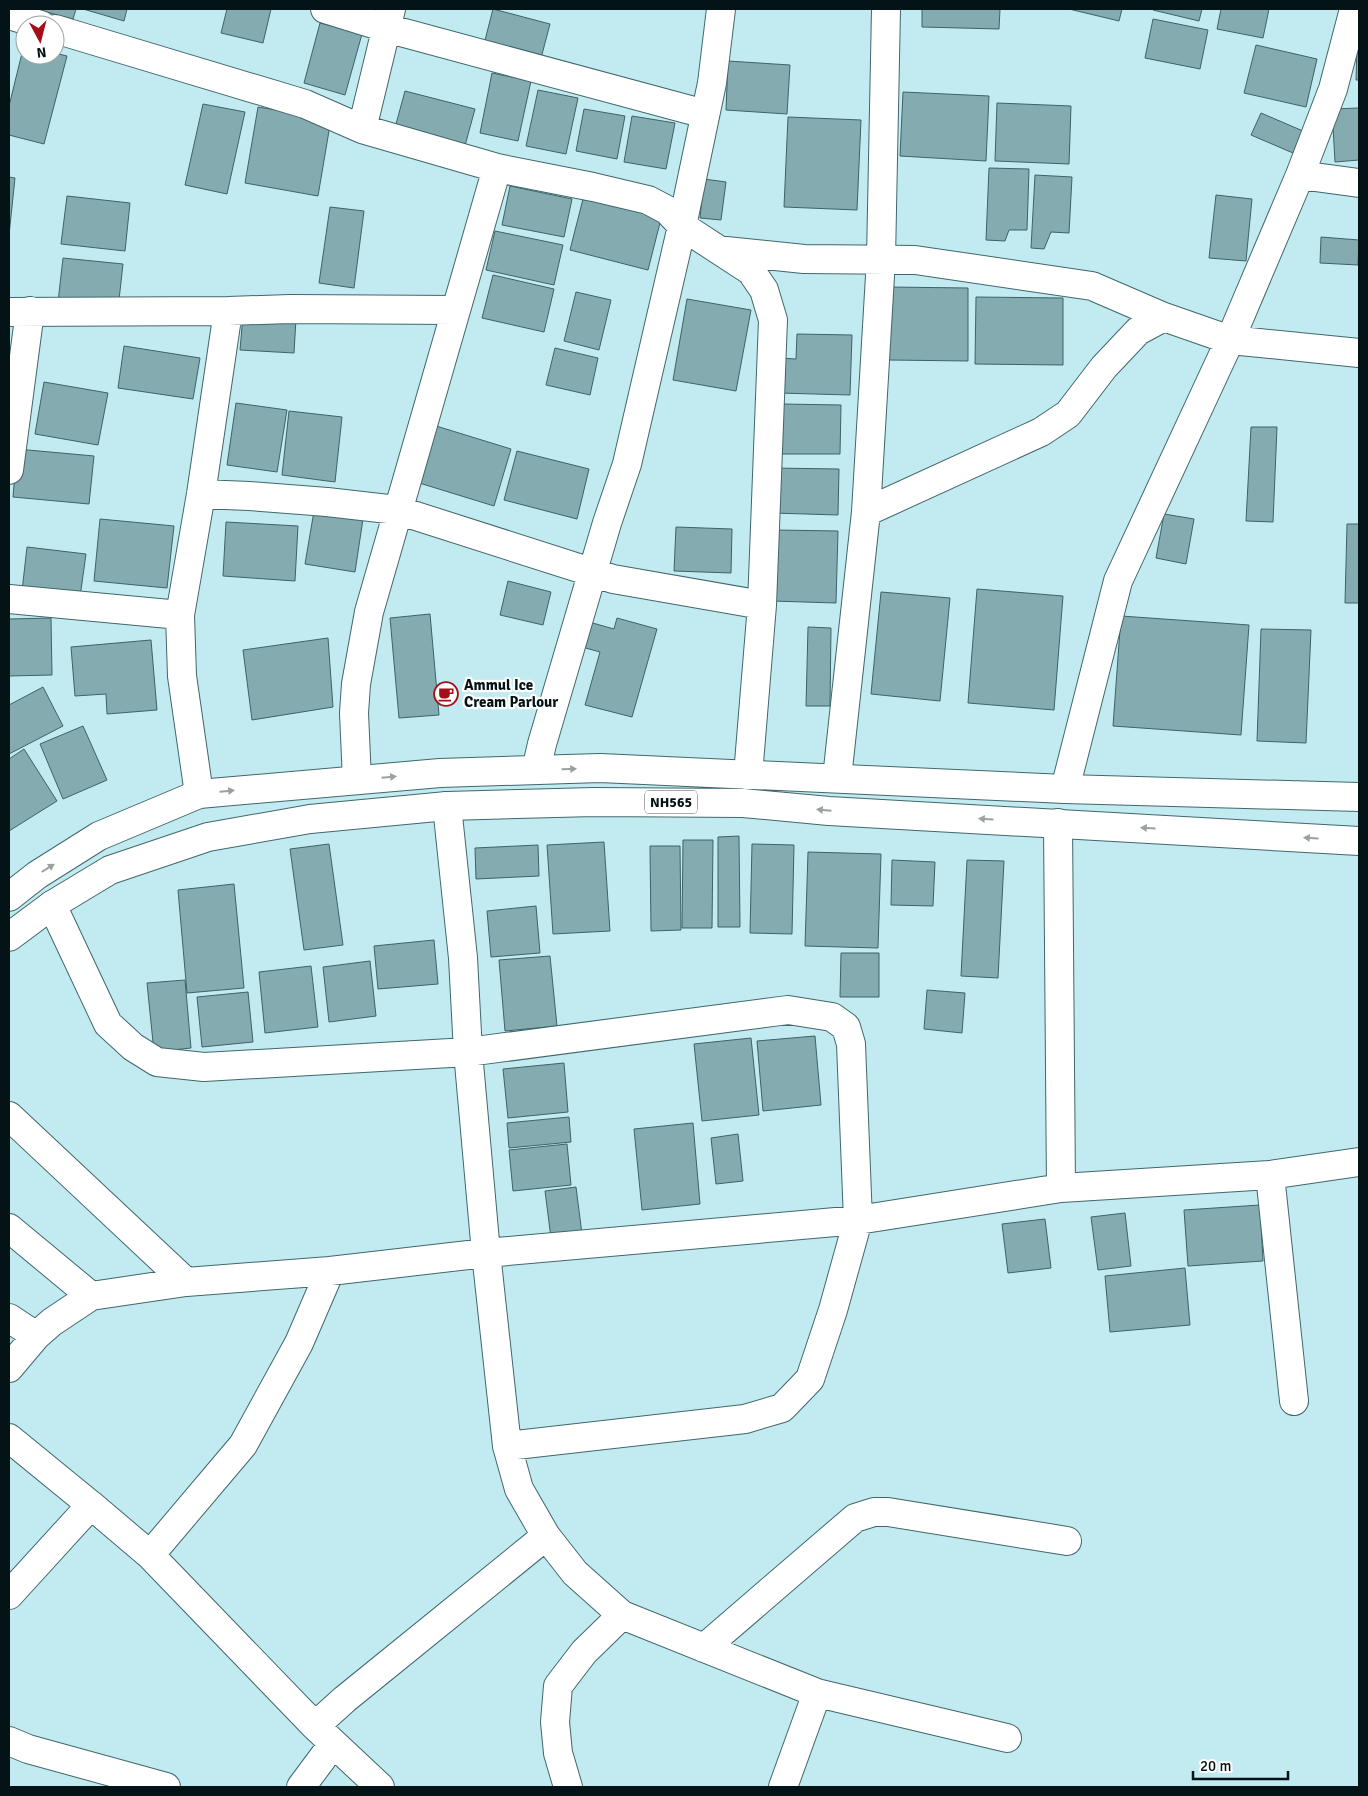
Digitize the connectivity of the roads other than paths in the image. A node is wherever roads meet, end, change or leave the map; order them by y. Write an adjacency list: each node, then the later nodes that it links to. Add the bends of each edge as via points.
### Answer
1 (325, 9): 5 (main road)
2 (721, 9): 7 (main road)
3 (886, 9): 14 (main road)
4 (1354, 9): 10 (main road, via 1333,89)
5 (389, 18): 7 (main road); 8 (main road)
6 (65, 32): 8 (main road, via 305,104)
7 (705, 114): 12 (main road)
8 (362, 130): 9 (main road)
9 (497, 168): 12 (main road, via 648,200 667,210); 15 (main road)
10 (1300, 175): 11 (main road); 19 (main road)
11 (1359, 183)
12 (682, 226): 13 (main road); 25 (main road, via 627,464)
13 (720, 250): 14 (main road, via 804,258); 27 (main road, via 752,271 764,290 773,320)
14 (881, 259): 18 (main road, via 915,260 1092,286); 24 (main road)
15 (455, 310): 16 (main road); 23 (main road)
16 (228, 311): 17 (main road); 22 (main road)
17 (20, 312): 21 (main road)
18 (1164, 316): 19 (main road); 24 (main road, via 1138,331 1104,366 1068,414 1048,427)
19 (1230, 340): 20 (main road); 33 (main road, via 1118,581)
20 (1359, 353)
21 (9, 470)
22 (201, 494): 23 (main road); 28 (main road)
23 (397, 510): 25 (main road); 32 (main road, via 369,612 356,684)
24 (866, 512): 31 (main road)
25 (592, 572): 27 (main road, via 613,579); 29 (main road)
26 (9, 599): 28 (main road)
27 (762, 604): 30 (main road)
28 (180, 616): 34 (main road, via 182,676)
29 (536, 770): 30 (main road, NH565, one-way to 30, via 600,768); 32 (main road, NH565, one-way to 29)
30 (748, 775): 31 (main road, NH565)
31 (836, 778): 33 (main road, NH565)
32 (357, 780): 34 (main road, NH565, one-way to 32)
33 (1065, 789): 35 (main road, NH565)
34 (199, 794): 39 (main road, NH565, one-way to 34, via 37,875 99,836)
35 (1359, 798)
36 (447, 806): 37 (main road, NH565, one-way to 36, via 743,803 594,802); 40 (main road, NH565, via 310,819 208,838 110,870); 42 (main road, via 463,958)
37 (1058, 823): 38 (main road, NH565, one-way to 37); 46 (main road)
38 (1359, 841)
39 (9, 897)
40 (52, 905): 41 (main road, NH565); 42 (main road, via 108,1024 133,1047 157,1062 204,1067)
41 (9, 937)
42 (468, 1052): 47 (main road, via 788,1010 832,1017 846,1027 851,1044); 49 (main road)
43 (9, 1116): 51 (main road)
44 (1359, 1162): 45 (main road)
45 (1270, 1175): 46 (main road); 56 (main road)
46 (1061, 1188): 47 (main road)
47 (858, 1220): 49 (main road); 58 (main road, via 810,1379 782,1408 746,1419)
48 (9, 1228): 52 (main road)
49 (486, 1253): 50 (main road); 58 (main road)
50 (330, 1271): 51 (main road); 62 (main road, via 299,1342 243,1445)
51 (186, 1282): 52 (main road)
52 (91, 1296): 54 (main road)
53 (9, 1318): 54 (main road)
54 (36, 1336): 55 (main road)
55 (9, 1368)
56 (1294, 1401)
57 (9, 1438): 59 (main road)
58 (507, 1446): 60 (main road, via 519,1489)
59 (90, 1505): 62 (main road); 63 (main road)
60 (546, 1536): 64 (main road, via 575,1572); 67 (main road, via 344,1699)
61 (1067, 1541): 65 (main road, via 874,1512 855,1518)
62 (150, 1555): 67 (main road)
63 (9, 1596)
64 (622, 1615): 65 (main road); 73 (main road, via 584,1652 558,1686 558,1753)
65 (704, 1648): 66 (main road)
66 (817, 1693): 68 (main road); 74 (main road)
67 (324, 1735): 71 (main road); 72 (main road)
68 (1006, 1738)
69 (9, 1741): 70 (main road)
70 (166, 1787)
71 (300, 1787)
72 (380, 1787)
73 (568, 1787)
74 (783, 1787)

